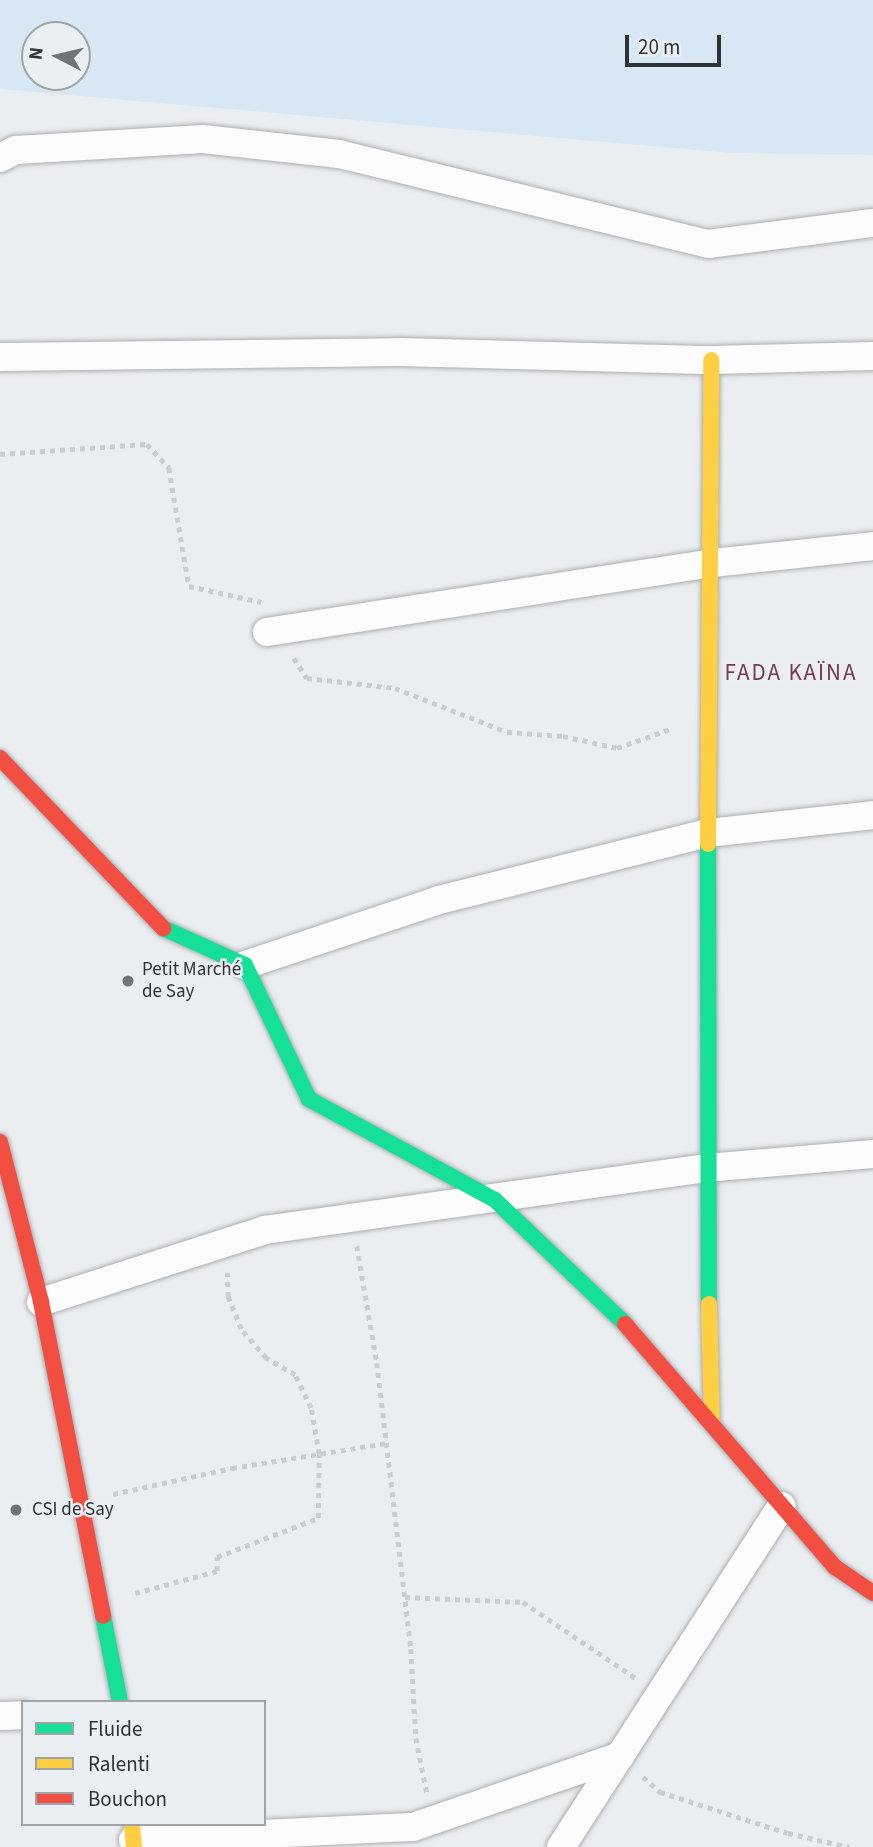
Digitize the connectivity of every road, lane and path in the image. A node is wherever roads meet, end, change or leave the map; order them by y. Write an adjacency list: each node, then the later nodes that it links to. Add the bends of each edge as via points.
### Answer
1 (0, 158): 2 (street, via 16,150 203,139 339,154 708,244)
2 (873, 223)
3 (873, 356): 5 (street)
4 (0, 357): 5 (street, via 399,352)
5 (711, 360): 7 (street)
6 (873, 546): 7 (street)
7 (712, 563): 8 (street); 11 (street)
8 (267, 632)
9 (0, 758): 12 (street, via 160,927)
10 (873, 815): 11 (street)
11 (708, 833): 12 (street, via 439,900); 15 (street)
12 (245, 965): 16 (street, via 309,1099)
13 (0, 1142): 19 (street)
14 (873, 1154): 15 (street)
15 (706, 1168): 16 (street); 20 (street)
16 (495, 1200): 17 (street); 20 (street, via 626,1325)
17 (352, 1219): 18 (street, via 265,1230); 21 (path)
18 (225, 1244): 19 (street); 22 (path, via 228,1297 241,1329 266,1358 295,1374 311,1408)
19 (41, 1303): 23 (street)
20 (712, 1424): 24 (street)
21 (387, 1443): 22 (path); 26 (path)
22 (319, 1454): 23 (path); 27 (path, via 318,1518 217,1557 217,1571)
23 (80, 1502): 27 (street)
24 (782, 1506): 25 (street, via 835,1567); 28 (street)
25 (873, 1593)
26 (405, 1597): 28 (path, via 523,1602); 33 (path, via 416,1738)
27 (100, 1603): 29 (street)
28 (660, 1694): 32 (street)
29 (120, 1700)
30 (21, 1715): 31 (street)
31 (0, 1716)
32 (620, 1756): 33 (street); 35 (street); 36 (path, via 660,1792 788,1833)
33 (435, 1834): 34 (street, via 413,1827)
34 (133, 1837)
35 (561, 1847)
36 (849, 1847)

